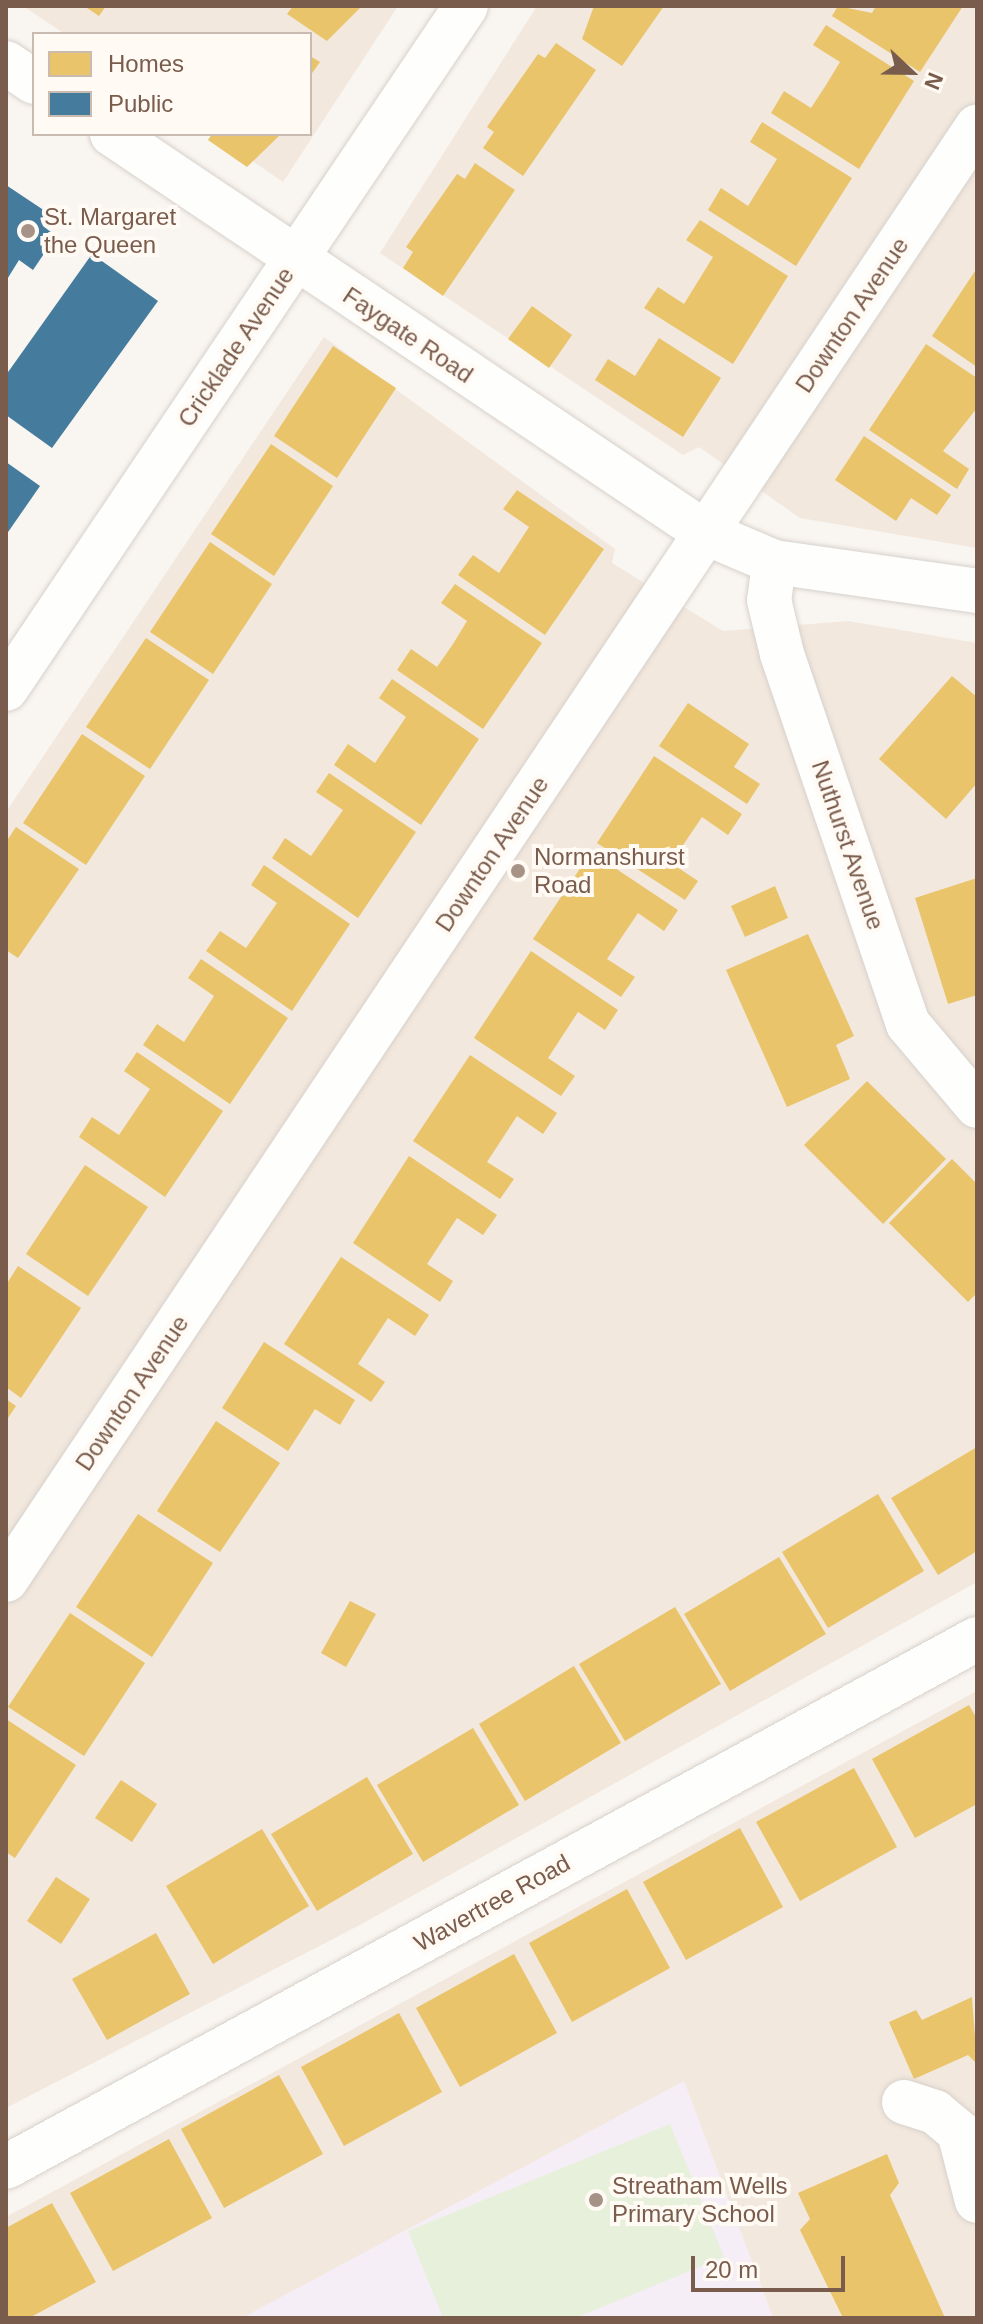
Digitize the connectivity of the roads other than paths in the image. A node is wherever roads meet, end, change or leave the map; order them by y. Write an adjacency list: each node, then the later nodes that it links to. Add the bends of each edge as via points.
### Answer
1 (466, 6): 6 (street, Cricklade Avenue)
2 (6, 63): 3 (street)
3 (32, 81)
4 (977, 127): 7 (street, Downton Avenue)
5 (115, 136): 6 (street, Faygate Road)
6 (295, 260): 7 (street, Faygate Road); 10 (street, Cricklade Avenue)
7 (706, 533): 8 (street, Faygate Road); 12 (street, Downton Avenue)
8 (774, 562): 9 (street, Faygate Road); 11 (street, Nuthurst Avenue, via 769,600 782,654 908,1024)
9 (977, 591)
10 (6, 689)
11 (977, 1106)
12 (6, 1580)
13 (977, 1639): 15 (street, Wavertree Road)
14 (904, 2102): 16 (street, via 935,2112 959,2132)
15 (6, 2167)
16 (977, 2201)

